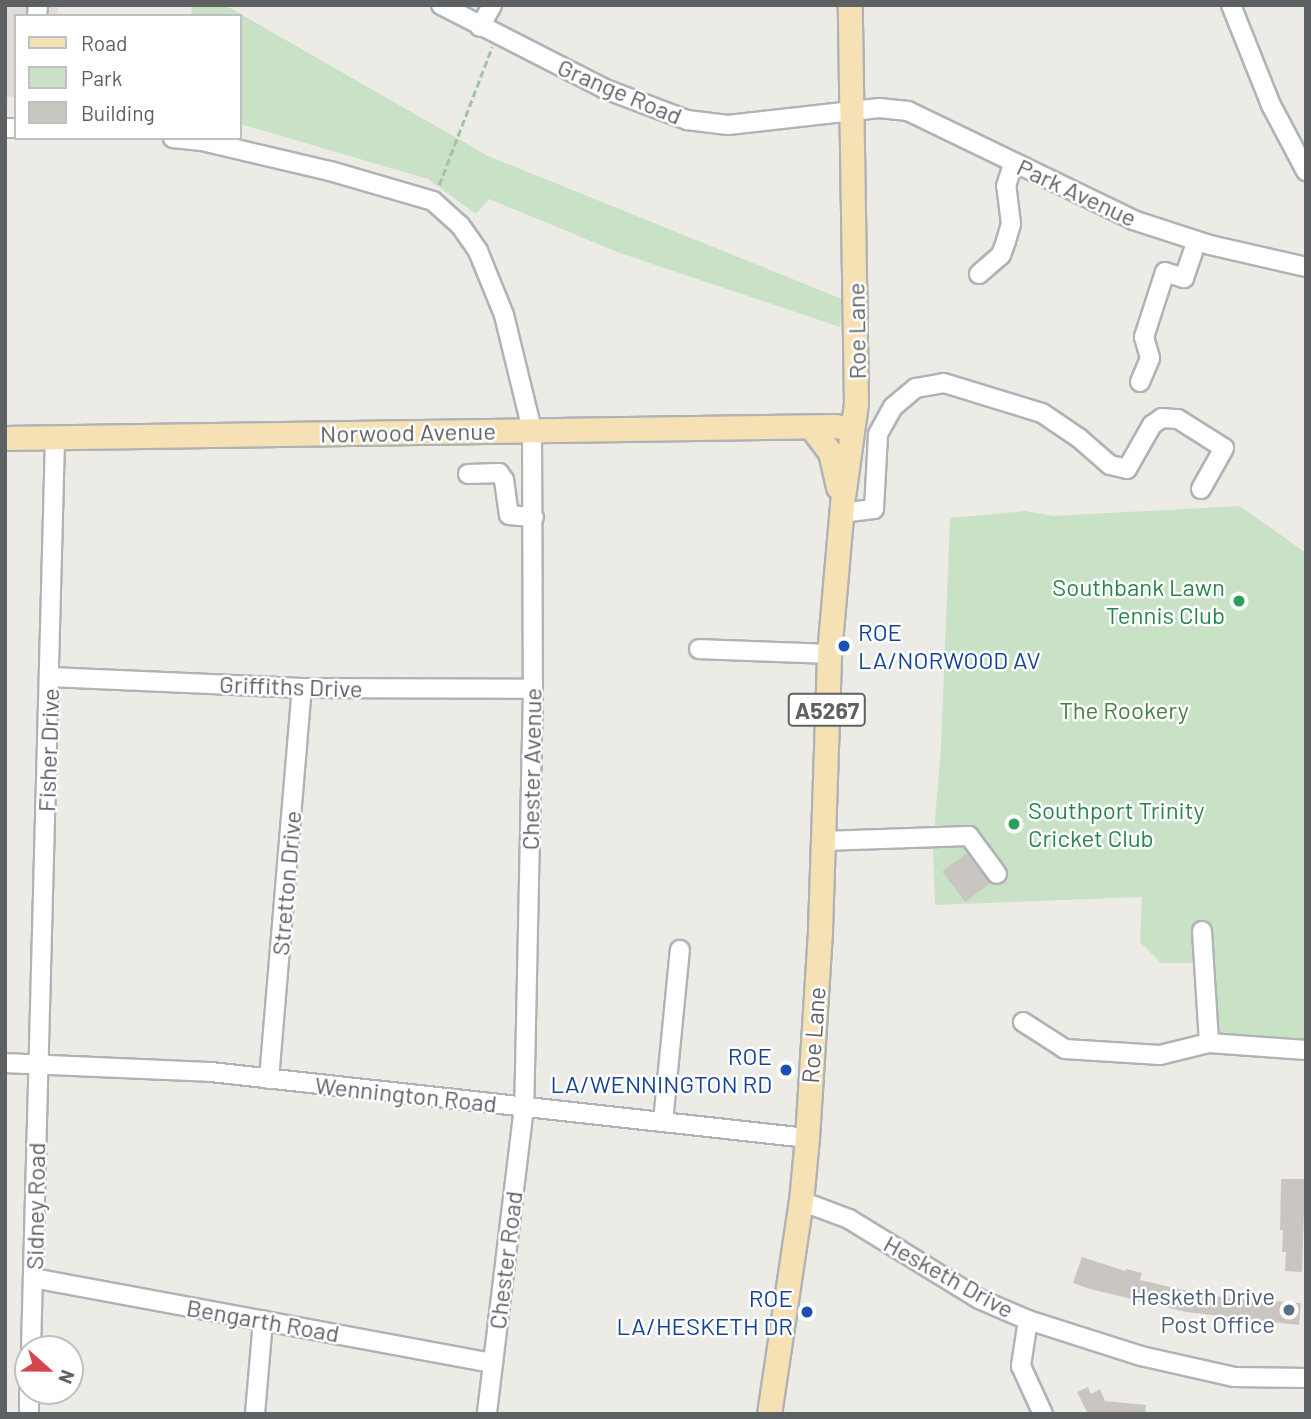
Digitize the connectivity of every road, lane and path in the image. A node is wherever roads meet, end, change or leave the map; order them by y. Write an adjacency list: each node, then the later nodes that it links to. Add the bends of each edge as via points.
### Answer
1 (441, 5): 5 (street, Grange Road)
2 (492, 5): 5 (street)
3 (850, 5): 6 (main road, Roe Lane / A5267)
4 (1231, 5): 9 (street, via 1271,105)
5 (488, 31): 6 (street, Grange Road, via 605,89 687,120 728,125); 10 (path)
6 (854, 111): 8 (street, Park Avenue, via 908,111); 16 (main road, Roe Lane / A5267, via 856,403)
7 (192, 140): 10 (street, via 330,171)
8 (1014, 162): 11 (street, Park Avenue, via 1133,220); 13 (street, via 1006,186 1011,224 1006,241 1001,255)
9 (1306, 171)
10 (432, 201): 17 (street, Chester Avenue, via 460,225 478,251 504,315)
11 (1197, 241): 12 (street, Park Avenue); 14 (street, via 1184,278 1165,272 1144,337 1150,358)
12 (1306, 267)
13 (979, 274)
14 (1140, 382)
15 (811, 427): 16 (main road, Norwood Avenue); 17 (main road, Norwood Avenue); 22 (main road, via 830,452)
16 (852, 429): 22 (main road, Roe Lane / A5267)
17 (532, 430): 18 (main road, Norwood Avenue); 23 (street, Chester Avenue)
18 (55, 437): 19 (main road, Norwood Avenue); 26 (street, Fisher Drive)
19 (5, 438)
20 (468, 474): 23 (street, via 499,473 509,515)
21 (1201, 489): 22 (street, via 1224,448 1178,419 1162,418 1152,425 1127,469 1110,466 1042,413 944,383 916,388 893,407 878,434 874,509)
22 (841, 508): 25 (main road, Roe Lane / A5267)
23 (534, 517): 28 (street, Chester Avenue)
24 (699, 649): 25 (street)
25 (829, 654): 29 (main road, Roe Lane / A5267)
26 (50, 677): 27 (street, Griffiths Drive); 37 (street, Fisher Drive)
27 (302, 688): 28 (street, Griffiths Drive); 38 (street, Stretton Drive)
28 (533, 689): 39 (street, Chester Avenue)
29 (822, 841): 30 (street, via 969,836); 41 (main road, Roe Lane / A5267)
30 (997, 874)
31 (1202, 931): 34 (street)
32 (680, 950): 40 (street)
33 (1023, 1022): 34 (street, via 1065,1048 1160,1055)
34 (1209, 1043): 35 (street)
35 (1306, 1050)
36 (5, 1063): 37 (street, Wennington Road)
37 (38, 1063): 38 (street, Wennington Road); 43 (street, Sidney Road)
38 (270, 1079): 39 (street, Wennington Road)
39 (524, 1107): 40 (street, Wennington Road); 47 (street, Chester Road)
40 (663, 1122): 41 (street, Wennington Road)
41 (807, 1138): 42 (main road, Roe Lane / A5267)
42 (801, 1201): 44 (street, Hesketh Drive, via 849,1219 979,1299); 51 (main road, Roe Lane / A5267)
43 (33, 1278): 45 (street, Bengarth Road); 46 (street, Sidney Road)
44 (1028, 1320): 48 (street, Hesketh Drive, via 1141,1356 1234,1377); 52 (street, via 1021,1366)
45 (263, 1321): 47 (street, Bengarth Road); 49 (street)
46 (31, 1335)
47 (493, 1363): 50 (street, Chester Road)
48 (1306, 1378)
49 (255, 1414)
50 (487, 1414)
51 (769, 1414)
52 (1043, 1414)

